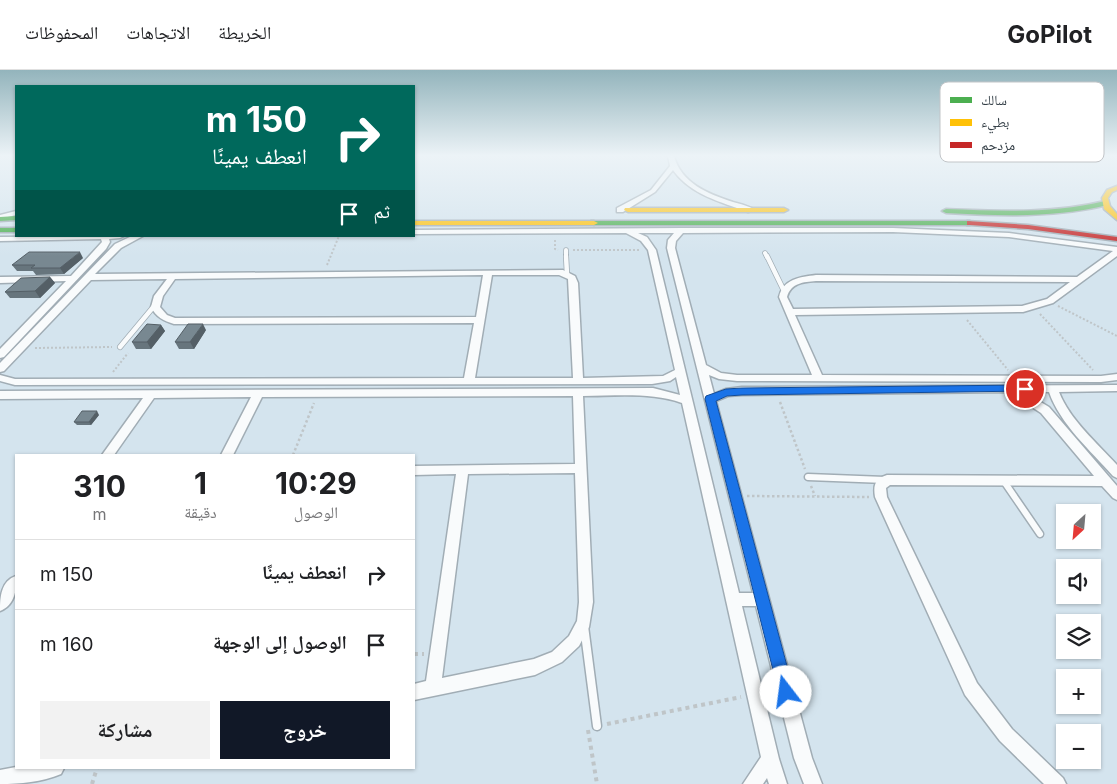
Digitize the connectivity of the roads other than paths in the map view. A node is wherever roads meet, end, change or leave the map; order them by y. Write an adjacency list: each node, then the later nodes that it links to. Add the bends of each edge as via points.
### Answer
1 (654, 189): 5 (street, via 616,210)
2 (698, 189): 5 (street)
3 (1115, 189): 4 (street, via 1106,195)
4 (1105, 202): 12 (street); 13 (street, via 1067,212 938,211)
5 (751, 210): 6 (street)
6 (799, 210)
7 (433, 211): 8 (street)
8 (415, 212)
9 (15, 213): 10 (street)
10 (0, 218): 11 (street)
11 (15, 218)
12 (1117, 218)
13 (951, 222): 15 (street); 23 (street, via 1028,227)
14 (415, 223): 15 (street)
15 (809, 226): 19 (street); 28 (street, via 1018,236)
16 (0, 230): 17 (street)
17 (15, 230)
18 (622, 230): 19 (street); 20 (street); 46 (street, via 644,239 652,250)
19 (682, 230): 44 (street, via 672,240 670,248)
20 (415, 232)
21 (105, 237): 24 (street); 26 (street, via 106,242)
22 (137, 237): 27 (street)
23 (1117, 239)
24 (0, 240)
25 (566, 250): 31 (lane)
26 (100, 251): 27 (street); 34 (street)
27 (114, 251): 33 (street)
28 (1117, 251): 36 (street)
29 (765, 253): 37 (lane)
30 (488, 272): 31 (street, via 551,271); 32 (street); 40 (street)
31 (567, 274): 52 (street, via 574,283)
32 (173, 276): 33 (street); 38 (street)
33 (88, 277): 42 (street)
34 (74, 278): 35 (street); 43 (street)
35 (0, 280)
36 (1080, 280): 37 (street, via 816,278 795,281); 39 (street, via 1050,301 1011,311)
37 (784, 291): 39 (street)
38 (154, 305): 40 (street, via 163,318 189,322); 41 (lane)
39 (789, 312): 49 (street)
40 (480, 320): 50 (street)
41 (120, 346)
42 (21, 348): 43 (street); 45 (street)
43 (4, 351)
44 (702, 367): 49 (street, via 728,378); 59 (street)
45 (0, 369)
46 (680, 371): 53 (street); 60 (street)
47 (1117, 377): 51 (street)
48 (0, 378): 50 (street, via 14,382)
49 (819, 379): 51 (street)
50 (469, 381): 52 (street)
51 (1014, 384): 55 (street); 59 (street, via 726,393); 67 (street, via 1045,410)
52 (578, 386): 53 (street); 57 (street); 63 (street)
53 (653, 386): 60 (street)
54 (1117, 388): 55 (street)
55 (1053, 389): 67 (street, via 1061,408)
56 (152, 393): 57 (street); 58 (street); 61 (street)
57 (259, 393): 62 (street)
58 (0, 395)
59 (710, 399): 74 (street)
60 (686, 401): 73 (street)
61 (109, 454)
62 (228, 454)
63 (581, 468): 64 (street); 76 (street)
64 (463, 469): 65 (street); 77 (street)
65 (415, 470)
66 (808, 477): 68 (lane)
67 (1111, 477): 69 (street); 70 (street)
68 (887, 480): 69 (street); 86 (street, via 879,486 880,497 971,689 1006,735)
69 (1003, 480): 71 (lane)
70 (1117, 495)
71 (1040, 534)
72 (15, 583): 75 (street)
73 (733, 600): 74 (street); 80 (street)
74 (762, 600): 85 (street, via 803,758)
75 (0, 604)
76 (584, 622): 77 (street, via 574,641 557,657 535,667); 79 (lane)
77 (433, 688): 78 (street)
78 (415, 692)
79 (597, 726)
80 (770, 759): 83 (street); 84 (street)
81 (50, 769): 82 (street)
82 (0, 779)
83 (752, 784)
84 (778, 784)
85 (813, 784)
86 (1058, 784)

